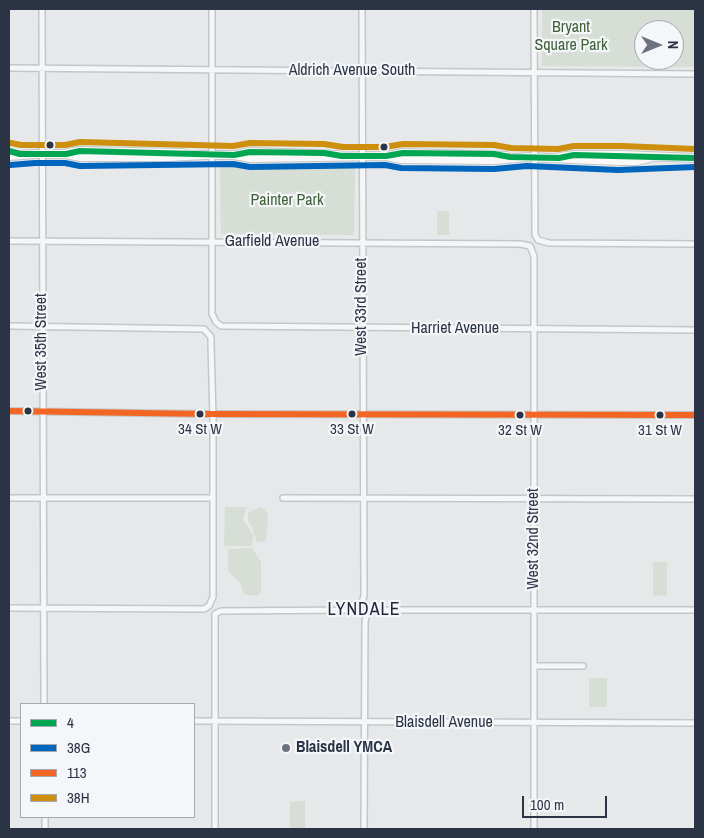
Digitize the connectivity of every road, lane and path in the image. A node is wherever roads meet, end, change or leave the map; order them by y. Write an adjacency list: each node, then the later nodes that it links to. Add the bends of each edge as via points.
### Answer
1 (42, 9): 6 (street, West 35th Street)
2 (212, 9): 7 (street)
3 (362, 9): 8 (street, West 33rd Street)
4 (534, 9): 9 (street)
5 (9, 68): 6 (street, Aldrich Avenue South)
6 (42, 69): 7 (street, Aldrich Avenue South); 13 (street, West 35th Street)
7 (212, 69): 8 (street, Aldrich Avenue South); 14 (street)
8 (362, 71): 9 (street, Aldrich Avenue South); 16 (street, West 33rd Street)
9 (534, 72): 10 (street, Aldrich Avenue South); 17 (street)
10 (695, 74)
11 (9, 151): 12 (main road)
12 (20, 154): 13 (main road); 15 (main road)
13 (42, 154): 14 (main road, via 77,157); 20 (street, West 35th Street)
14 (212, 155): 16 (main road, via 324,159); 21 (street)
15 (9, 156)
16 (362, 156): 17 (main road, via 494,160); 22 (street, West 33rd Street)
17 (534, 157): 18 (main road, via 618,161); 23 (street, via 534,229 538,240 549,243)
18 (695, 158)
19 (9, 241): 20 (street, Garfield Avenue)
20 (42, 241): 21 (street, Garfield Avenue); 26 (street, West 35th Street)
21 (211, 242): 22 (street, Garfield Avenue); 27 (street, Harriet Avenue, via 212,314 216,322 227,328)
22 (362, 243): 24 (street, Garfield Avenue, via 520,244); 27 (street, West 33rd Street)
23 (695, 244)
24 (533, 250): 28 (street, West 32nd Street)
25 (9, 326): 26 (street)
26 (42, 326): 31 (street, West 35th Street); 32 (street, via 200,328 207,332 211,344)
27 (362, 329): 28 (street, Harriet Avenue); 33 (street, West 33rd Street)
28 (534, 329): 29 (street, Harriet Avenue); 35 (street, West 32nd Street)
29 (695, 330)
30 (9, 411): 31 (street)
31 (43, 411): 32 (street); 37 (street, West 35th Street)
32 (213, 414): 33 (street); 38 (street)
33 (362, 414): 35 (street); 40 (street, West 33rd Street)
34 (695, 414): 35 (street)
35 (534, 415): 41 (street, West 32nd Street)
36 (9, 498): 37 (street)
37 (43, 498): 38 (street); 44 (street, West 35th Street)
38 (212, 498): 44 (street, via 213,596 210,606 204,609)
39 (283, 498): 40 (street)
40 (363, 499): 41 (street); 51 (street, West 33rd Street, via 364,596 354,610 221,611 215,614)
41 (534, 499): 42 (street); 45 (street, West 32nd Street)
42 (695, 499)
43 (9, 608): 44 (street)
44 (44, 608): 49 (street, West 35th Street)
45 (534, 610): 46 (street); 47 (street, West 32nd Street); 52 (street, via 376,610 368,613 365,622)
46 (695, 610)
47 (534, 666): 48 (street); 53 (street, West 32nd Street)
48 (583, 666)
49 (44, 703)
50 (195, 721): 51 (street, Blaisdell Avenue)
51 (214, 721): 52 (street, Blaisdell Avenue); 55 (street)
52 (364, 722): 53 (street, Blaisdell Avenue); 56 (street)
53 (534, 723): 54 (street, Blaisdell Avenue); 57 (street, West 32nd Street)
54 (695, 723)
55 (215, 829)
56 (364, 829)
57 (534, 829)

